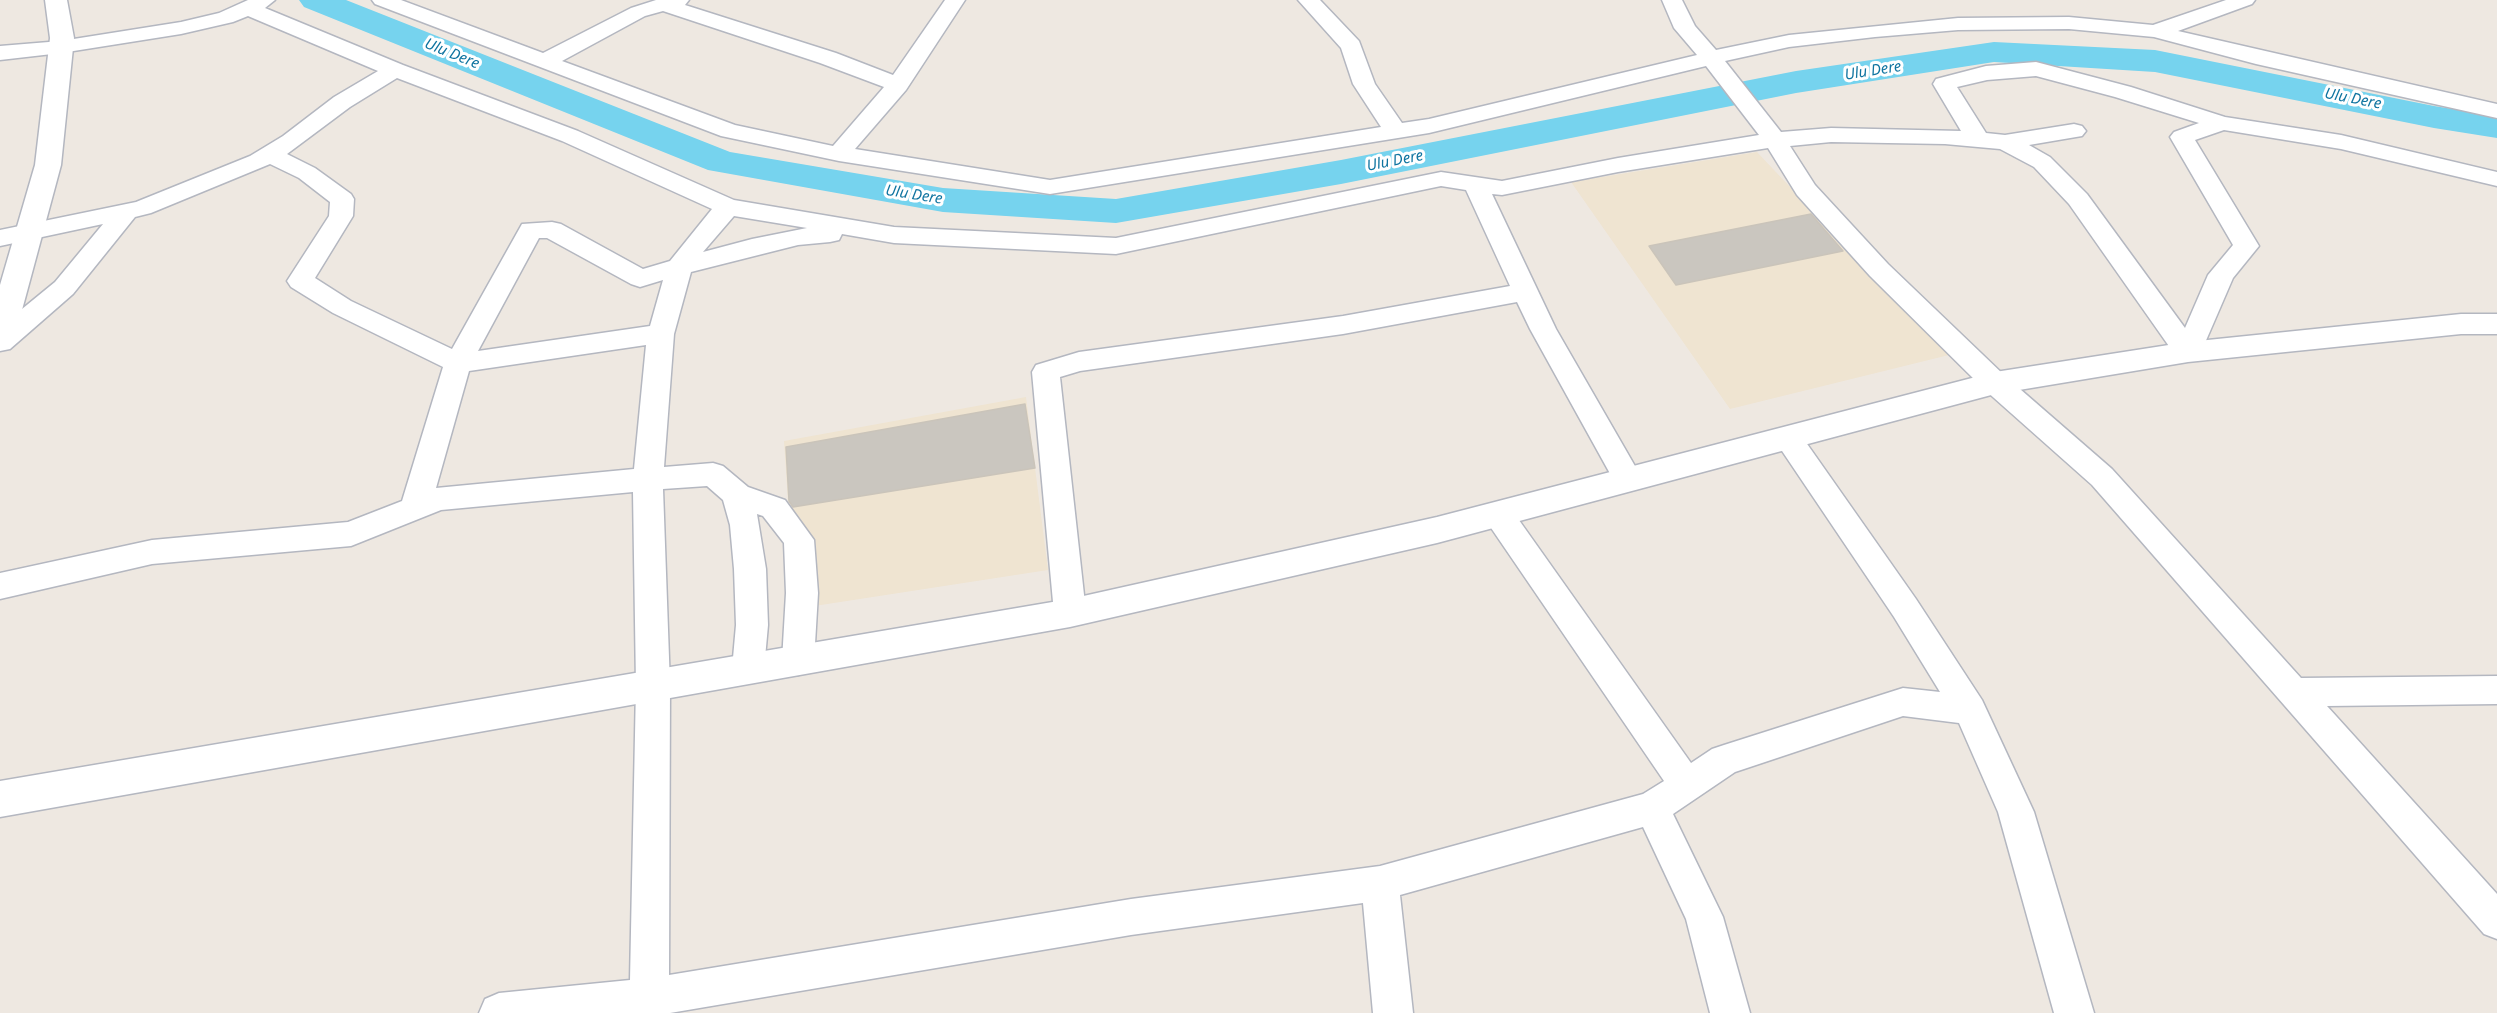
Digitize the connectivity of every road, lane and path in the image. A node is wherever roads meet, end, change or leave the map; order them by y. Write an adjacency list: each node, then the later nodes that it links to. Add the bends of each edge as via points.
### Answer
1 (56, 0): 12 (main road)
2 (382, 0): 14 (street)
3 (955, 0): 17 (street)
4 (1308, 0): 20 (street, via 1351,46 1364,84)
5 (1672, 0): 15 (street, via 1685,28)
6 (2058, 0): 10 (street)
7 (2245, 0): 11 (street)
8 (671, 2): 14 (street, via 638,12); 17 (street)
9 (259, 3): 12 (street, via 226,18); 16 (street)
10 (2069, 23): 11 (street); 15 (street, via 1958,24 1789,41)
11 (2154, 32): 18 (street)
12 (61, 47): 13 (street); 32 (main road, via 48,165)
13 (0, 53)
14 (545, 61): 26 (street, via 729,131)
15 (1717, 67): 20 (street); 22 (street)
16 (394, 70): 25 (street); 29 (street, via 570,136)
17 (898, 85): 26 (street)
18 (2497, 111)
19 (2222, 123): 23 (street, via 2036,69 1986,73 1944,84); 27 (street, via 2341,142); 40 (street, via 2182,137 2246,246 2221,274)
20 (1395, 131): 26 (street, via 1050,187)
21 (2074, 131): 24 (street)
22 (1775, 140): 23 (street, via 1831,135); 28 (street, via 1502,188); 42 (street, via 1806,190 1879,270)
23 (1978, 140): 24 (street)
24 (2005, 142): 40 (street, via 2042,162 2078,199)
25 (269, 154): 30 (street); 41 (street, via 307,173 342,199 341,216 300,281 342,307)
26 (839, 154)
27 (2497, 179)
28 (1475, 184): 31 (street, via 1440,179 1116,246 894,235); 35 (street)
29 (728, 207): 31 (street); 34 (street)
30 (128, 211): 32 (street); 39 (street, via 64,288)
31 (868, 230): 34 (street, via 798,237)
32 (29, 231): 33 (street); 38 (main road)
33 (0, 238)
34 (680, 266): 37 (street); 41 (street, via 640,278 552,230 531,230)
35 (1526, 292): 45 (street); 50 (street, via 1343,325 1079,363 1046,372)
36 (2497, 324): 40 (main road, via 2461,324)
37 (661, 334): 41 (street); 44 (street)
38 (0, 336)
39 (0, 342)
40 (2188, 352): 42 (main road)
41 (458, 363): 47 (street)
42 (1995, 383): 43 (main road); 55 (street, via 2102,477)
43 (1788, 438): 45 (main road); 56 (street)
44 (648, 479): 46 (street, via 713,474); 47 (street, via 438,499); 53 (street)
45 (1628, 480): 48 (main road)
46 (737, 495): 51 (street, via 774,508 799,540 802,593); 52 (street, via 746,525 750,569 752,625)
47 (415, 508): 49 (street, via 351,534 152,552)
48 (1498, 514): 50 (main road); 57 (street)
49 (0, 586)
50 (1070, 613): 51 (main road)
51 (798, 661): 52 (main road)
52 (748, 669): 53 (main road)
53 (653, 686): 58 (main road); 62 (street)
54 (2497, 690): 55 (street)
55 (2292, 692): 61 (street)
56 (1970, 710): 57 (street, via 1903,702 1724,760); 66 (street, via 2016,812)
57 (1687, 784): 59 (street)
58 (0, 799)
59 (1652, 808): 60 (street); 65 (street, via 1704,917)
60 (1380, 883): 62 (street, via 1131,917); 64 (street)
61 (2497, 921)
62 (650, 1005): 63 (street)
63 (499, 1013)
64 (1393, 1013)
65 (1730, 1013)
66 (2074, 1013)

